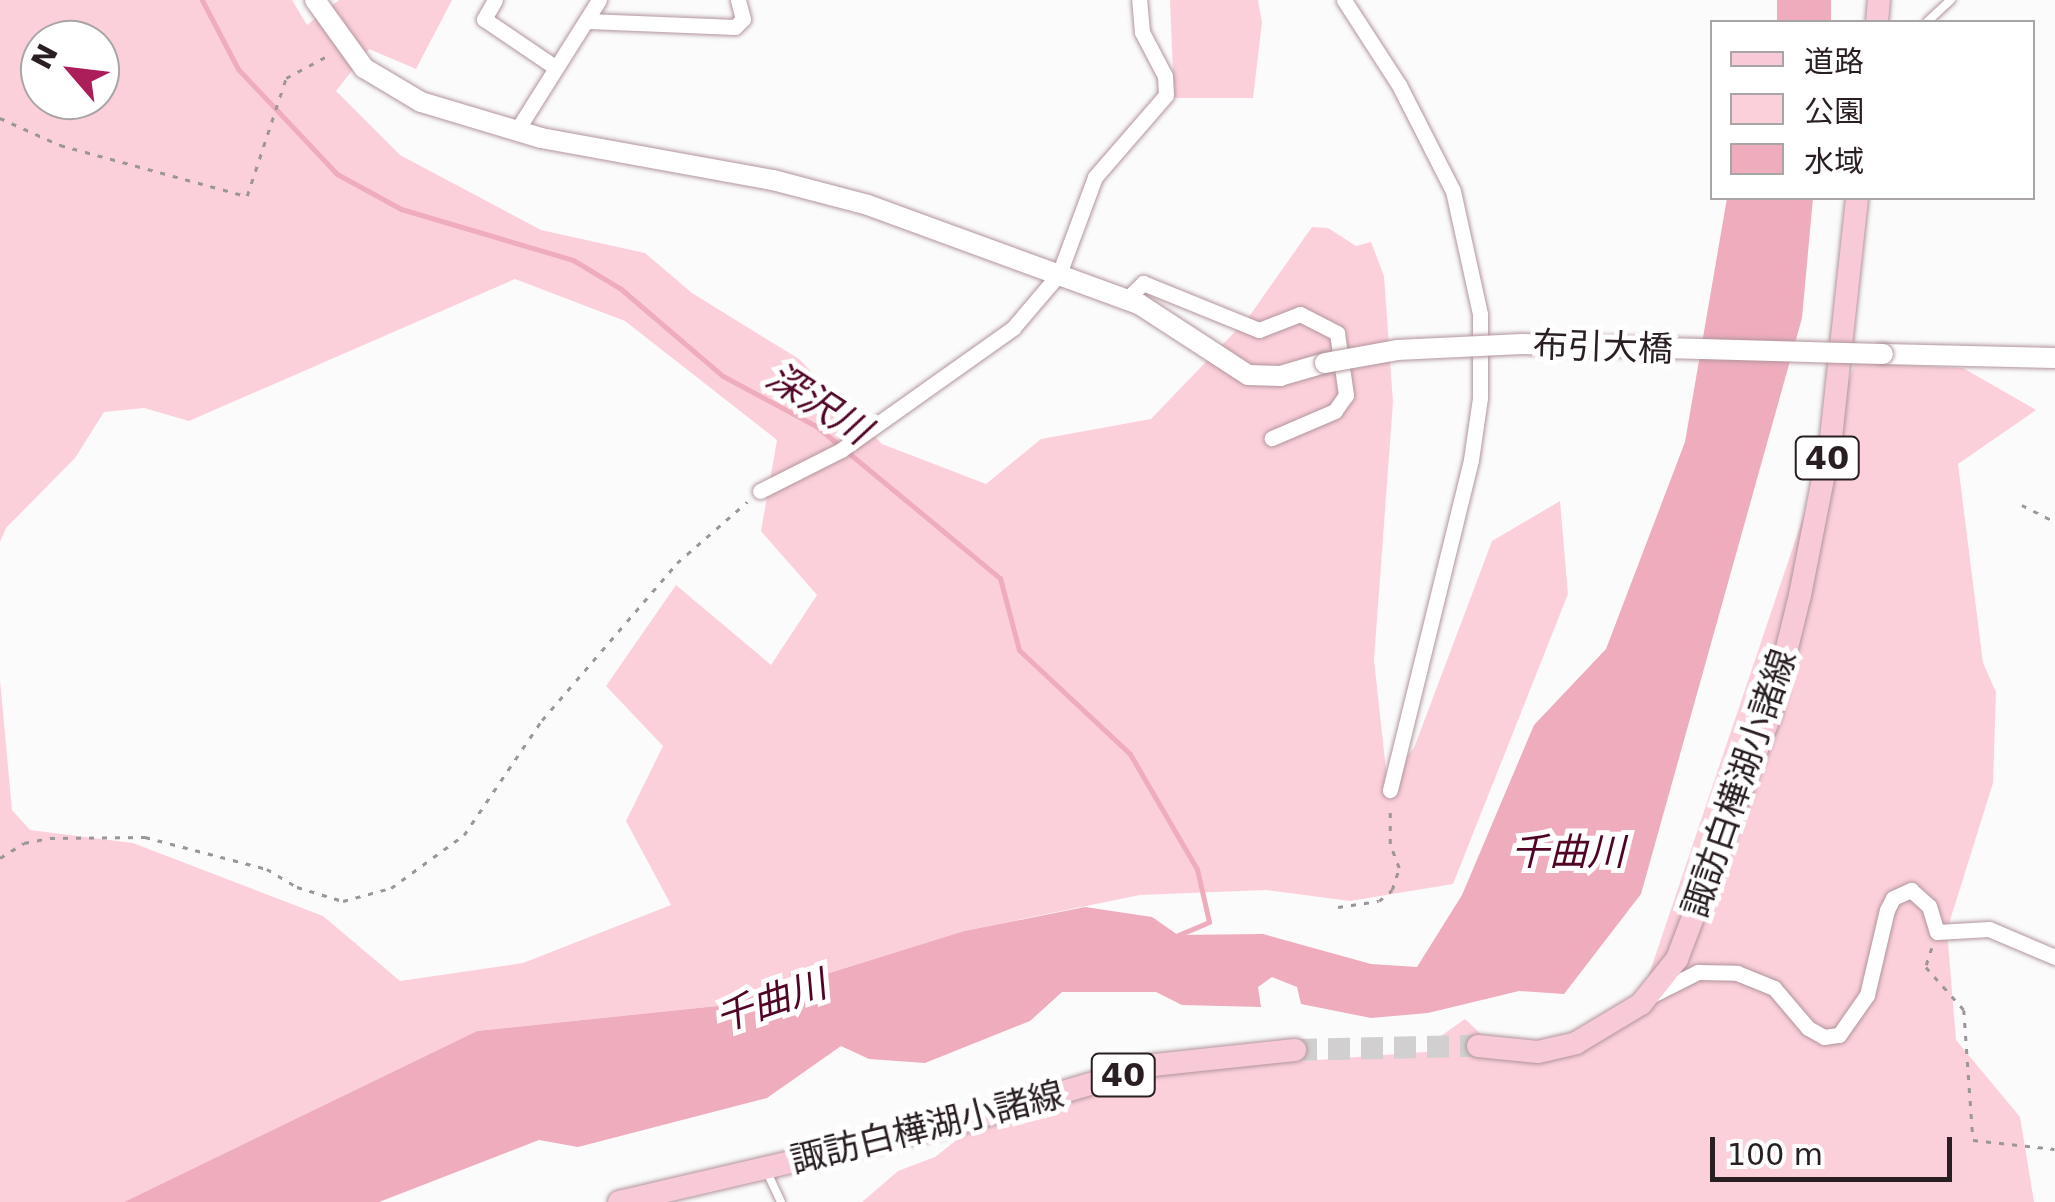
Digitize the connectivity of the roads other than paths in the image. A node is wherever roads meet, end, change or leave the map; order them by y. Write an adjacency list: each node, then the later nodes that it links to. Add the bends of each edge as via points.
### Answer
1 (315, 0): 11 (main road, 布引大橋, via 364,68 421,102)
2 (495, 0): 10 (street, via 484,19)
3 (599, 0): 9 (street)
4 (738, 0): 9 (street, via 743,19 734,27)
5 (1139, 0): 13 (street, via 1142,32 1166,95 1095,177)
6 (1344, 0): 18 (street, via 1399,85 1453,191 1480,314 1471,460)
7 (1951, 0): 8 (lane)
8 (1929, 20)
9 (588, 21): 10 (street)
10 (555, 66): 11 (street)
11 (518, 130): 13 (main road, 布引大橋, via 868,204)
12 (1857, 200): 20 (main road, 諏訪白樺湖小諸線 / 40, via 1831,438 1771,713 1719,862 1677,959)
13 (1060, 274): 14 (main road, 布引大橋); 17 (street, via 1013,328 841,450)
14 (1127, 300): 15 (main road, 布引大橋, bridge, via 1248,375 1280,376 1325,363 1459,345); 16 (street, via 1143,283 1259,330 1300,314 1336,333 1346,395 1335,410)
15 (2055, 358)
16 (1272, 438)
17 (760, 491)
18 (1390, 790)
19 (2055, 958): 20 (street, via 1989,929 1938,932 1922,896 1911,890 1893,898 1871,956 1867,995 1840,1034 1824,1037 1808,1028 1774,988 1737,973 1698,972)
20 (1650, 996): 21 (main road, 諏訪白樺湖小諸線 / 40, via 1576,1043 1538,1052)
21 (1478, 1046)
22 (1296, 1050): 23 (main road, 諏訪白樺湖小諸線 / 40, via 1171,1062 955,1124)
23 (764, 1168): 24 (main road, 諏訪白樺湖小諸線 / 40); 25 (lane)
24 (619, 1202)
25 (781, 1202)

